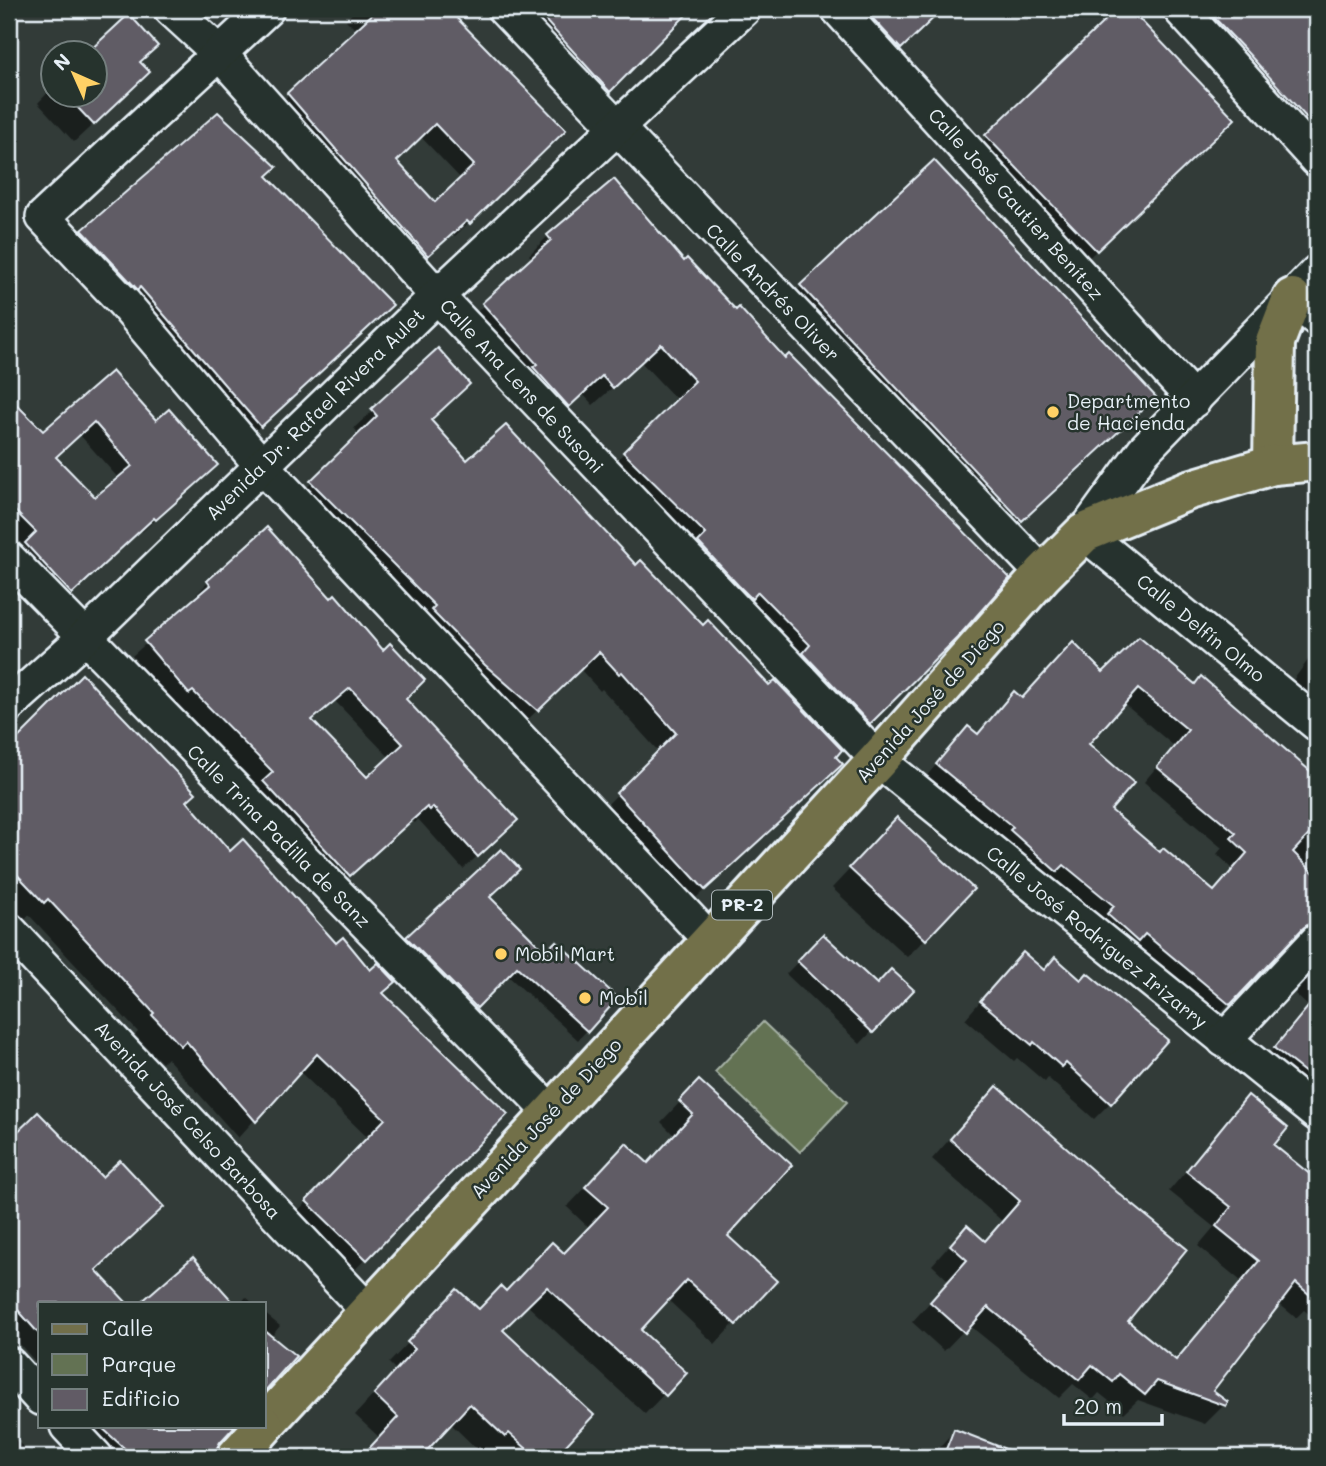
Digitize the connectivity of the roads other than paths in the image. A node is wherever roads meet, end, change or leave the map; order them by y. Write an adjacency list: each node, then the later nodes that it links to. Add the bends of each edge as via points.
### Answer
1 (171, 9): 7 (street, Calle Ana Lens de Susoni)
2 (267, 9): 7 (street)
3 (504, 9): 8 (street, Calle Andrés Oliver)
4 (744, 9): 8 (street, Avenida Dr. Rafael Rivera Aulet)
5 (838, 9): 12 (street, Calle José Gautier Benítez)
6 (1180, 9): 9 (street)
7 (219, 53): 10 (street, Calle Ana Lens de Susoni); 14 (street, via 43,217 124,303)
8 (616, 128): 10 (street, Avenida Dr. Rafael Rivera Aulet); 18 (street, Calle Andrés Oliver)
9 (1317, 160)
10 (436, 296): 14 (street, Avenida Dr. Rafael Rivera Aulet); 22 (street, Calle Ana Lens de Susoni)
11 (1309, 297): 12 (street, Avenida José de Diego); 15 (main road, via 1275,342)
12 (1194, 400): 16 (street, Avenida José de Diego, via 1144,450)
13 (1317, 461): 15 (main road, PR-2)
14 (261, 465): 19 (street, Avenida Dr. Rafael Rivera Aulet); 24 (street)
15 (1273, 465): 16 (main road, Avenida José de Diego / PR-2, via 1189,490)
16 (1084, 533): 18 (main road, Avenida José de Diego / PR-2); 21 (street, Calle Delfín Olmo)
17 (9, 559): 19 (street, Calle Trina Padilla de Sanz)
18 (1043, 574): 22 (main road, Avenida José de Diego / PR-2)
19 (84, 638): 20 (street, Avenida Dr. Rafael Rivera Aulet); 27 (street, Calle Trina Padilla de Sanz)
20 (9, 705)
21 (1317, 723)
22 (878, 760): 24 (main road, Avenida José de Diego / PR-2); 26 (street, Calle José Rodríguez Irizarry)
23 (9, 930): 29 (street, Avenida José Celso Barbosa)
24 (710, 940): 27 (main road, Avenida José de Diego / PR-2)
25 (1317, 942): 26 (street)
26 (1224, 1040): 28 (street, Calle José Rodríguez Irizarry)
27 (551, 1112): 29 (main road, Avenida José de Diego / PR-2)
28 (1317, 1114)
29 (367, 1310): 32 (main road, Avenida José de Diego / PR-2)
30 (9, 1364): 31 (street)
31 (38, 1396)
32 (266, 1423)
33 (68, 1428): 35 (street)
34 (261, 1428): 36 (main road, Avenida José de Diego / PR-2)
35 (96, 1457)
36 (236, 1457)

